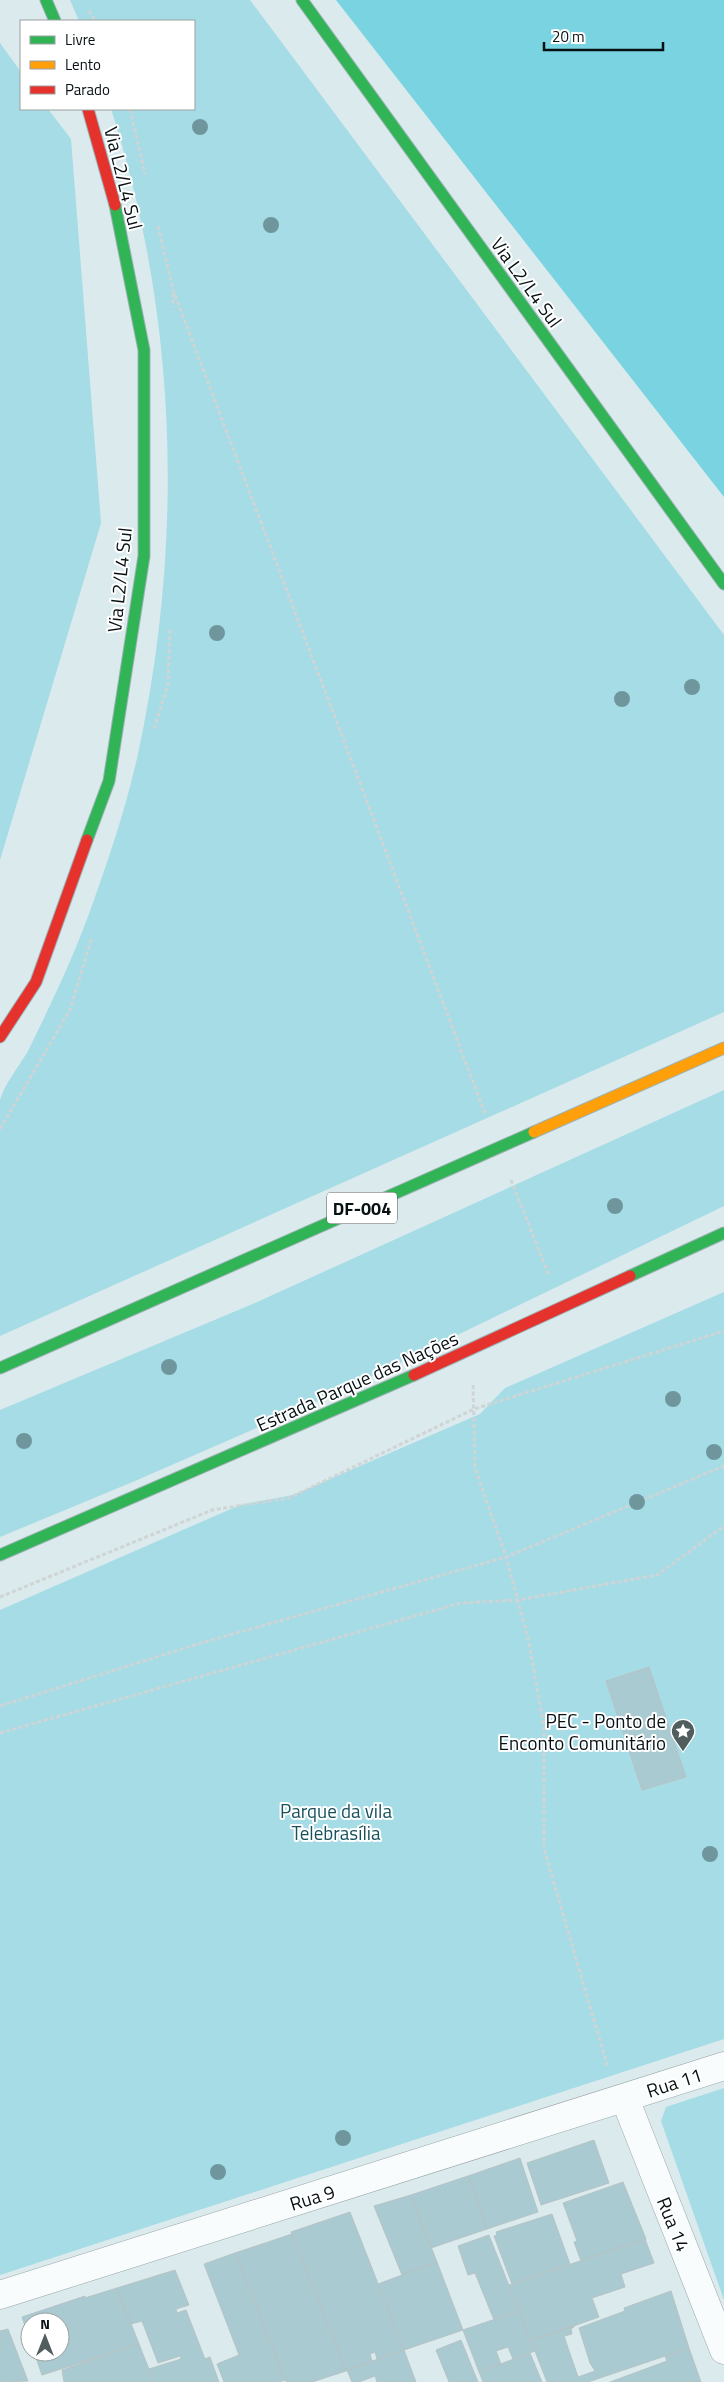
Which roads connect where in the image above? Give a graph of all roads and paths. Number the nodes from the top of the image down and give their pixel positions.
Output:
1 (46, 0) edge
2 (302, 0) edge
3 (55, 20) edge
4 (88, 110) edge
5 (130, 110) edge
6 (146, 175) dead end
7 (157, 223) dead end
8 (724, 584) edge
9 (0, 1037) edge
10 (724, 1048) edge
11 (498, 1147) junction
12 (724, 1233) edge
13 (562, 1309) junction
14 (724, 1331) edge
15 (472, 1350) junction
16 (0, 1368) edge
17 (474, 1408) junction
18 (724, 1466) edge
19 (724, 1526) edge
20 (0, 1555) edge
21 (506, 1558) junction
22 (0, 1597) edge
23 (518, 1600) junction
24 (0, 1706) edge
25 (0, 1734) edge
26 (724, 2066) edge
27 (625, 2099) junction
28 (0, 2295) edge
29 (724, 2350) edge

1 - 3 main road
2 - 8 main road, Via L2/L4 Sul
4 - 9 main road, Via L2/L4 Sul
5 - 6 path
7 - 11 path
10 - 11 main road, DF-004
11 - 13 path
11 - 16 main road, DF-004
12 - 13 main road, Estrada Parque das Nações
13 - 15 main road, Estrada Parque das Nações
14 - 17 path
15 - 17 path
15 - 20 main road, Estrada Parque das Nações
17 - 21 path
17 - 22 path
18 - 21 path
19 - 23 path
21 - 23 path
21 - 24 path
23 - 25 path
23 - 27 path
26 - 27 street, Rua 11
27 - 28 street, Rua 9
27 - 29 street, Rua 14

